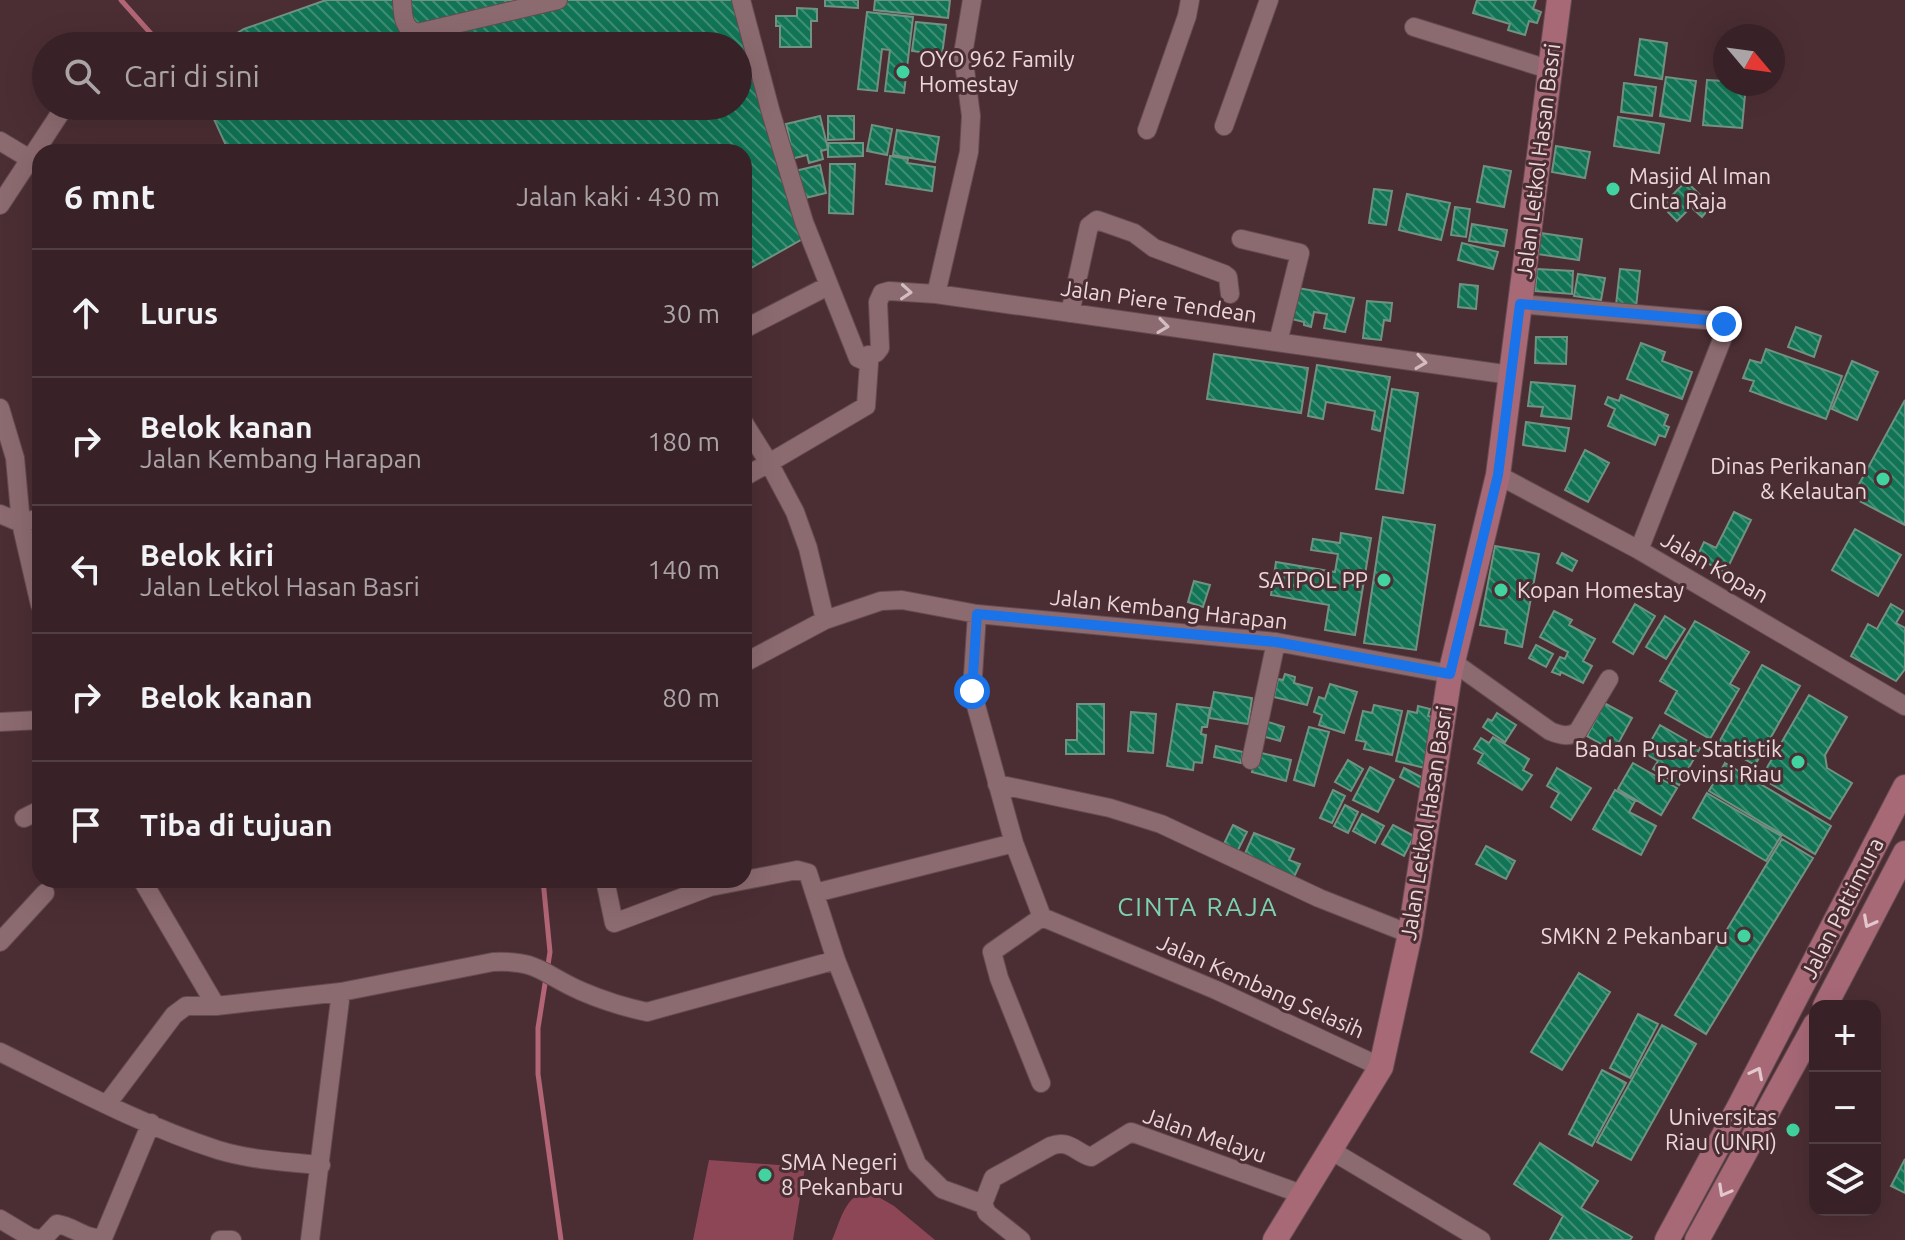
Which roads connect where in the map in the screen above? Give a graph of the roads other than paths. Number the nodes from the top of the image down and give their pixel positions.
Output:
1 (402, 0) edge
2 (558, 0) edge
3 (741, 0) edge
4 (972, 0) edge
5 (1190, 0) edge
6 (1269, 0) edge
7 (1559, 0) edge
8 (1414, 27) dead end
9 (414, 32) edge
10 (421, 32) edge
11 (749, 32) edge
12 (752, 41) edge
13 (1548, 69) junction
14 (57, 120) edge
15 (1224, 126) dead end
16 (1147, 130) dead end
17 (0, 141) edge
18 (44, 144) edge
19 (32, 161) edge
20 (32, 165) edge
21 (0, 205) edge
22 (1241, 239) dead end
23 (828, 286) junction
24 (936, 294) junction
25 (1230, 294) dead end
26 (1520, 304) junction
27 (1070, 313) junction
28 (752, 325) edge
29 (1278, 342) junction
30 (858, 358) junction
31 (1511, 375) junction
32 (0, 408) edge
33 (752, 436) edge
34 (769, 463) junction
35 (752, 473) edge
36 (1498, 475) junction
37 (0, 514) edge
38 (32, 520) edge
39 (21, 523) junction
40 (1639, 550) junction
41 (32, 570) edge
42 (977, 614) junction
43 (825, 620) junction
44 (1276, 642) junction
45 (752, 659) edge
46 (1452, 668) junction
47 (1609, 679) dead end
48 (1905, 706) edge
49 (32, 720) edge
50 (0, 722) edge
51 (1251, 760) dead end
52 (997, 784) junction
53 (1905, 787) edge
54 (1014, 843) junction
55 (1905, 853) edge
56 (752, 879) edge
57 (147, 888) edge
58 (607, 888) edge
59 (707, 888) edge
60 (45, 893) dead end
61 (815, 893) junction
62 (1042, 917) junction
63 (1410, 934) junction
64 (0, 942) edge
65 (836, 960) junction
66 (341, 992) junction
67 (1828, 1000) edge
68 (216, 1006) junction
69 (1809, 1036) edge
70 (0, 1052) edge
71 (1381, 1067) junction
72 (1041, 1083) dead end
73 (107, 1104) junction
74 (151, 1123) junction
75 (1332, 1151) junction
76 (321, 1165) junction
77 (1304, 1195) junction
78 (983, 1204) junction
79 (0, 1219) edge
80 (220, 1240) edge
81 (232, 1240) edge
82 (310, 1240) edge
83 (1021, 1240) edge
84 (1275, 1240) edge
85 (1481, 1240) edge
86 (1667, 1240) edge
87 (1697, 1240) edge

1 - 9 street
2 - 10 street
3 - 11 street
4 - 24 street
5 - 16 street
6 - 15 street
7 - 13 street, Jalan Letkol Hasan Basri
8 - 13 street
12 - 23 street
13 - 26 street, Jalan Letkol Hasan Basri
14 - 18 street
17 - 19 street
20 - 21 street
22 - 29 street
23 - 28 street
23 - 30 street
24 - 27 street, Jalan Piere Tendean
30 -> 24 street, Jalan Piere Tendean
25 - 27 street
26 - 31 street, Jalan Letkol Hasan Basri
26 - 40 street
27 -> 29 street, Jalan Piere Tendean
29 -> 31 street, Jalan Piere Tendean
30 - 34 street
31 - 36 street, Jalan Letkol Hasan Basri
32 - 39 street
33 - 34 street
34 - 35 street
34 - 43 street
36 - 40 street, Jalan Kopan
36 - 46 street, Jalan Letkol Hasan Basri
37 - 39 street
38 - 39 street
39 - 41 street
40 - 48 street, Jalan Kopan
42 - 43 street, Jalan Kembang Harapan
42 - 44 street, Jalan Kembang Harapan
42 - 52 street
43 - 45 street, Jalan Kembang Harapan
44 - 46 street, Jalan Kembang Harapan
44 - 51 street
46 - 47 street
46 - 63 street, Jalan Letkol Hasan Basri
49 - 50 street
52 - 54 street
52 - 63 street
86 -> 53 street, Jalan Pattimura
54 - 61 street
54 - 62 street
55 -> 67 street, Jalan Pattimura
56 - 61 street
57 - 68 street
58 - 59 street
60 - 64 street
61 - 65 street
62 - 71 street, Jalan Kembang Selasih
62 - 72 street
63 - 71 street, Jalan Letkol Hasan Basri
65 - 66 street
65 - 78 street
66 - 68 street
66 - 76 street
68 - 73 street
69 -> 87 street
70 - 73 street
71 - 75 street, Jalan Letkol Hasan Basri
73 - 74 street
74 - 76 street
74 - 79 street
75 - 77 street, Jalan Letkol Hasan Basri
75 - 85 street
76 - 82 street
77 - 78 street, Jalan Melayu
77 - 84 street, Jalan Letkol Hasan Basri
78 - 83 street
80 - 81 street

